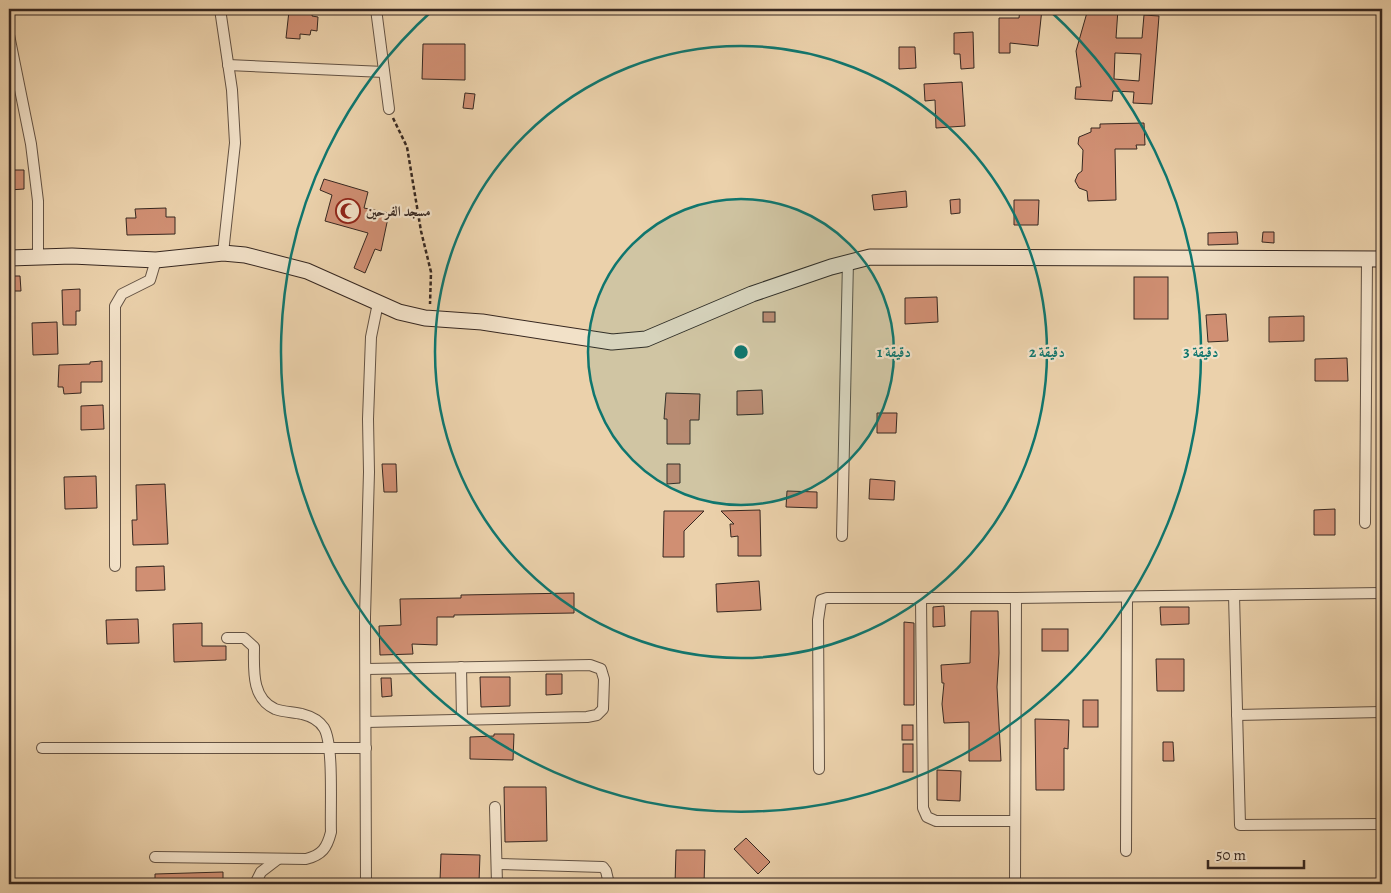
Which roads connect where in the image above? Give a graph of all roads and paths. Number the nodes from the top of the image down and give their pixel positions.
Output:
1 (220, 9) edge
2 (376, 9) edge
3 (9, 35) edge
4 (228, 65) junction
5 (384, 72) junction
6 (389, 109) joint
7 (223, 253) junction
8 (38, 256) junction
9 (9, 258) edge
10 (156, 260) junction
11 (1375, 260) edge
12 (848, 262) junction
13 (378, 303) junction
14 (425, 318) junction
15 (1365, 523) dead end
16 (842, 536) dead end
17 (115, 566) dead end
18 (1382, 593) edge
19 (1234, 595) junction
20 (1127, 597) junction
21 (921, 598) junction
22 (1016, 598) junction
23 (227, 638) dead end
24 (461, 667) junction
25 (366, 669) junction
26 (1382, 712) edge
27 (1238, 715) junction
28 (462, 719) junction
29 (366, 722) junction
30 (42, 748) dead end
31 (329, 748) junction
32 (366, 748) junction
33 (818, 769) dead end
34 (495, 807) dead end
35 (1015, 821) junction
36 (1382, 824) edge
37 (1126, 851) dead end
38 (155, 857) dead end
39 (278, 859) junction
40 (497, 864) junction
41 (255, 884) edge
42 (366, 884) edge
43 (497, 884) edge
44 (609, 884) edge
45 (1015, 884) edge

1 - 4 street
2 - 5 street
3 - 8 street
4 - 5 street
4 - 7 street
5 - 6 street
6 - 14 path
7 - 10 street
7 - 13 street
8 - 9 street
8 - 10 street
10 - 17 street
11 - 12 street
11 - 15 street
12 - 14 street
12 - 16 street
13 - 14 street
13 - 25 street
18 - 19 street
19 - 20 street
19 - 27 street
20 - 22 street
20 - 37 street
21 - 22 street
21 - 33 street
21 - 35 street
22 - 35 street
23 - 31 street
24 - 25 street
24 - 28 street
24 - 28 street
25 - 29 street
26 - 27 street
27 - 36 street
28 - 29 street
29 - 32 street
30 - 31 street
31 - 32 street
31 - 39 street
32 - 42 street
34 - 40 street
35 - 45 street
38 - 39 street
39 - 41 street
40 - 43 street
40 - 44 street

